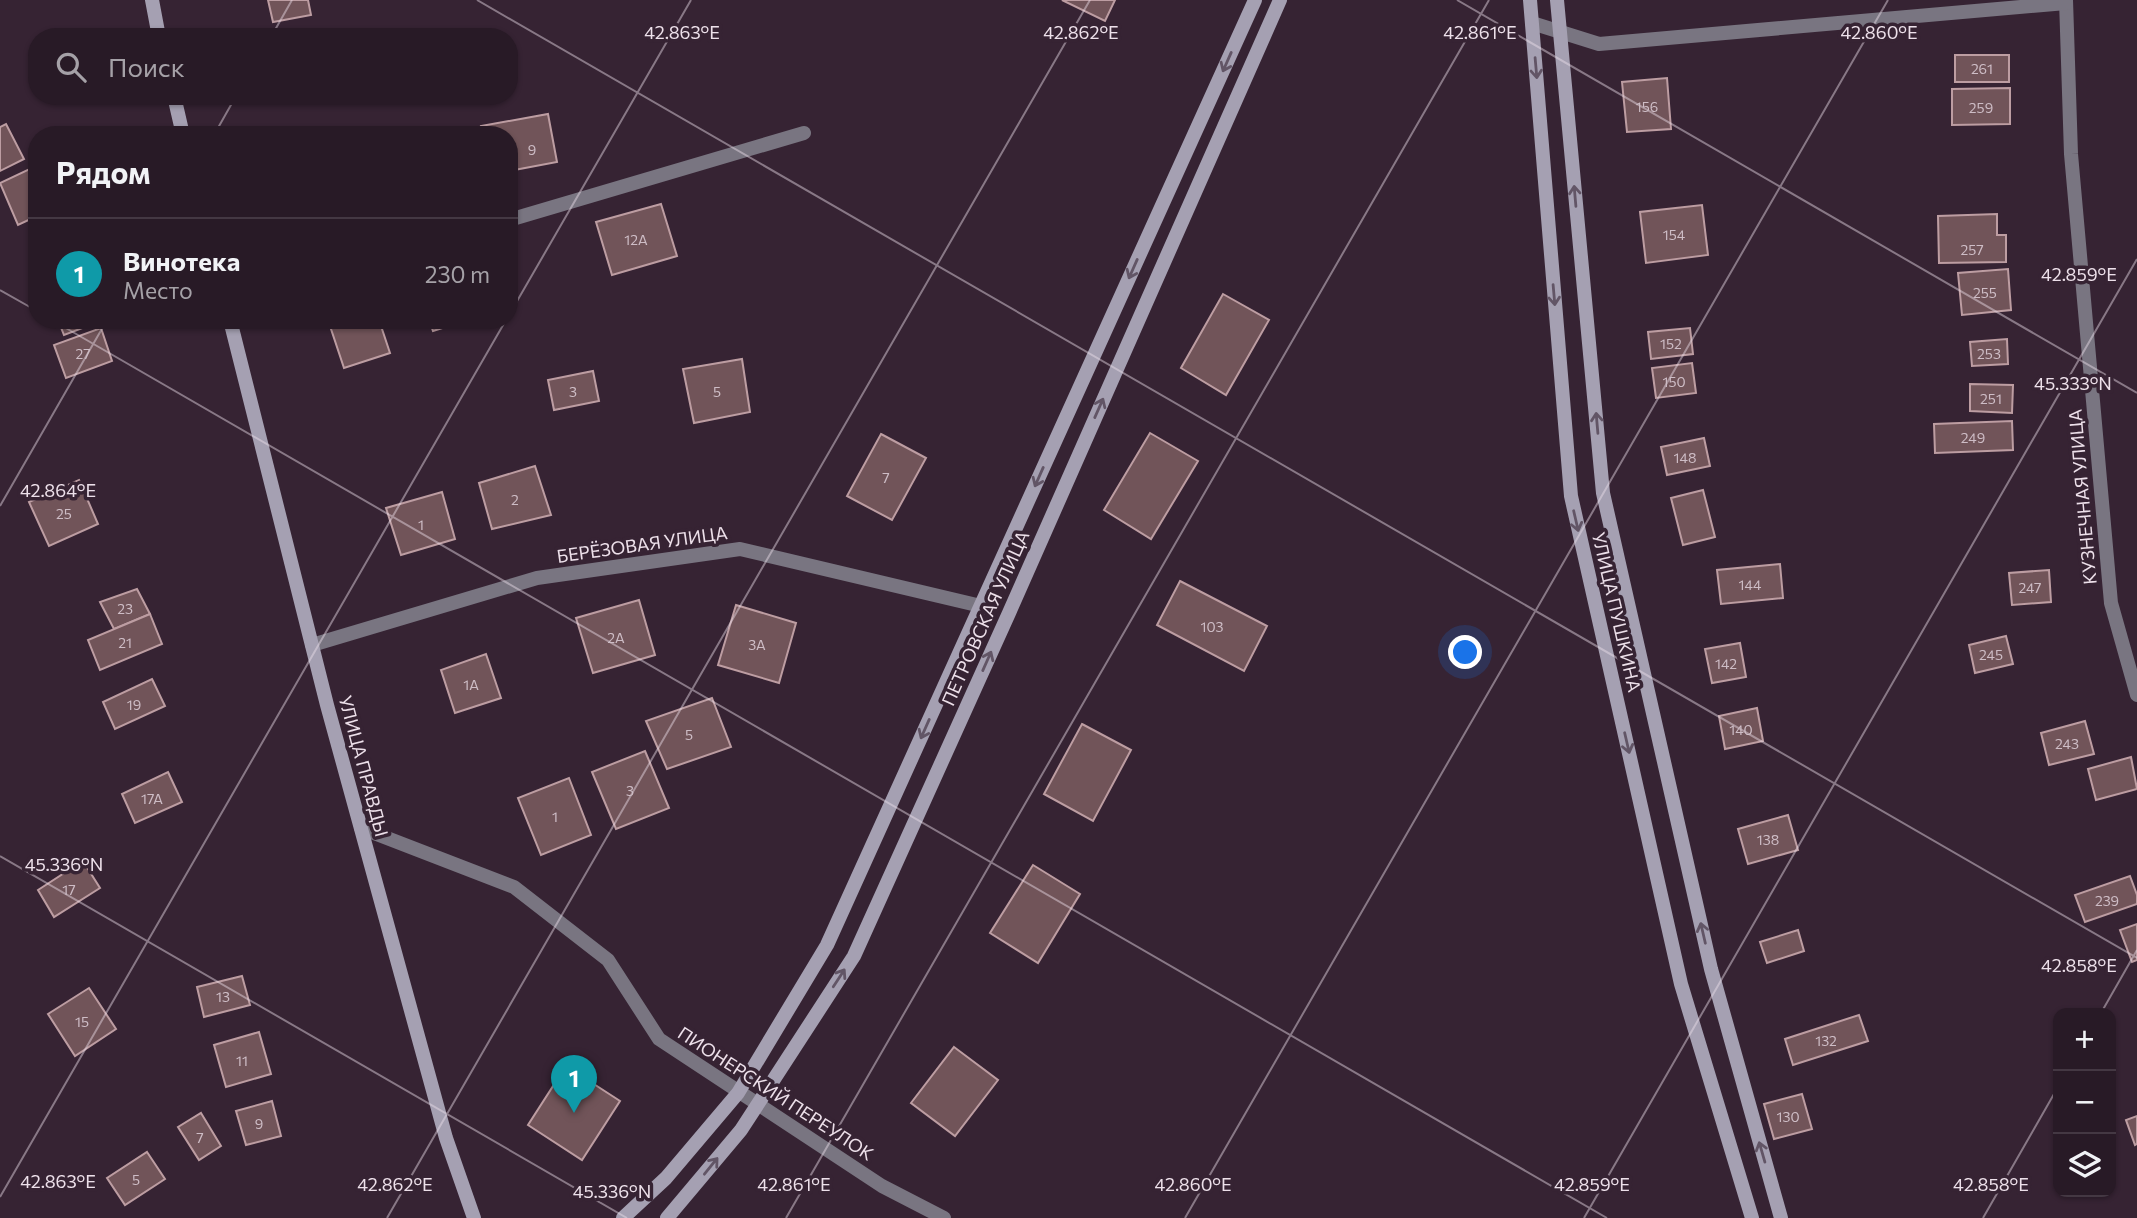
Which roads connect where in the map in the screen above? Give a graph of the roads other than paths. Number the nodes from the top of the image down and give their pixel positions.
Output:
1 (152, 0) edge
2 (1255, 0) edge
3 (1280, 0) edge
4 (1530, 0) edge
5 (1557, 0) edge
6 (2066, 1) edge
7 (1532, 23) junction
8 (157, 28) edge
9 (1560, 32) junction
10 (176, 105) edge
11 (181, 126) edge
12 (804, 133) dead end
13 (518, 217) edge
14 (232, 329) edge
15 (981, 606) junction
16 (312, 645) junction
17 (2137, 695) edge
18 (361, 828) junction
19 (738, 1093) junction
20 (757, 1105) junction
21 (474, 1218) edge
22 (623, 1218) edge
23 (667, 1218) edge
24 (944, 1218) edge
25 (1752, 1218) edge
26 (1781, 1218) edge

1 - 8 street
2 -> 15 street
20 -> 3 street, ПЕТРОВСКАЯ УЛИЦА
4 - 7 street, УЛИЦА ПУШКИНА
5 - 9 street, УЛИЦА ПУШКИНА
6 - 9 street
6 - 17 street, КУЗНЕЧНАЯ УЛИЦА
7 - 9 street
7 -> 25 street, УЛИЦА ПУШКИНА
26 -> 9 street, УЛИЦА ПУШКИНА
10 - 11 street
12 - 13 street
14 - 16 street, УЛИЦА ПРАВДЫ
15 - 16 street, БЕРЁЗОВАЯ УЛИЦА
15 -> 19 street
16 - 18 street, УЛИЦА ПРАВДЫ
18 - 19 street, ПИОНЕРСКИЙ ПЕРЕУЛОК
18 - 21 street, УЛИЦА ПРАВДЫ
19 - 20 street, ПИОНЕРСКИЙ ПЕРЕУЛОК
19 - 22 street
23 -> 20 street, ПЕТРОВСКАЯ УЛИЦА
20 - 24 street, ПИОНЕРСКИЙ ПЕРЕУЛОК

